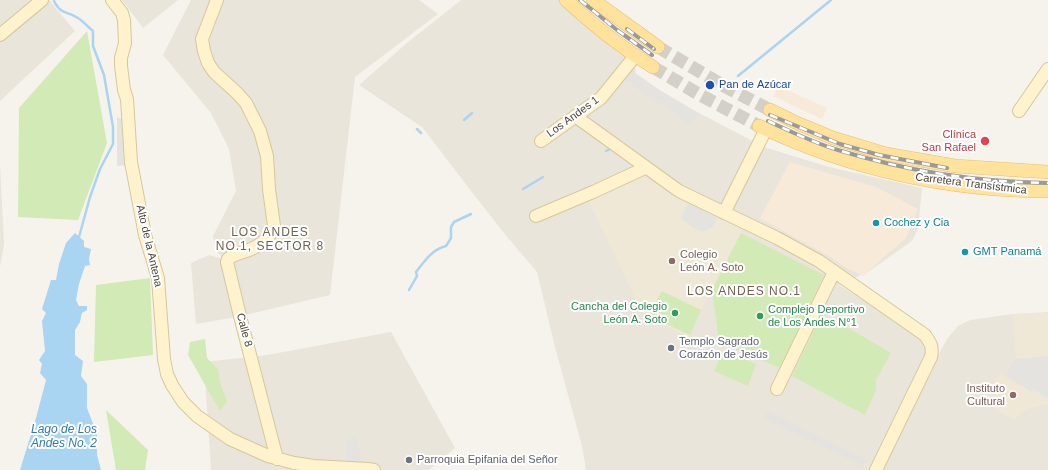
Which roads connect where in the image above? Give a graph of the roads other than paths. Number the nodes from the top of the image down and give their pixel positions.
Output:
1 (42, 0) edge
2 (112, 0) edge
3 (217, 0) edge
4 (566, 0) edge
5 (593, 0) edge
6 (0, 35) edge
7 (658, 47) tunnel mouth
8 (635, 56) junction
9 (653, 67) tunnel mouth
10 (1048, 69) edge
11 (770, 110) tunnel mouth
12 (1019, 111) dead end
13 (575, 116) junction
14 (762, 128) joint
15 (541, 141) dead end
16 (645, 168) junction
17 (1048, 172) edge
18 (1048, 192) edge
19 (724, 213) junction
20 (536, 216) dead end
21 (839, 276) junction
22 (777, 389) dead end
23 (277, 459) junction
24 (877, 467) edge
25 (374, 470) edge

1 - 6 street
2 - 23 street, Alto de la Antena
3 - 23 street, Calle 8
4 - 8 main road
5 - 7 main road
8 - 9 main road
8 - 13 street, Los Andes 1
10 - 12 street
11 - 17 main road, Carretera Transístmica
13 - 15 street, Los Andes 1
13 - 16 street
14 - 18 main road, Carretera Transístmica
14 - 19 street
16 - 19 street
16 - 20 street
19 - 21 street
21 - 22 street
21 - 24 street
23 - 25 street, Alto de la Antena

